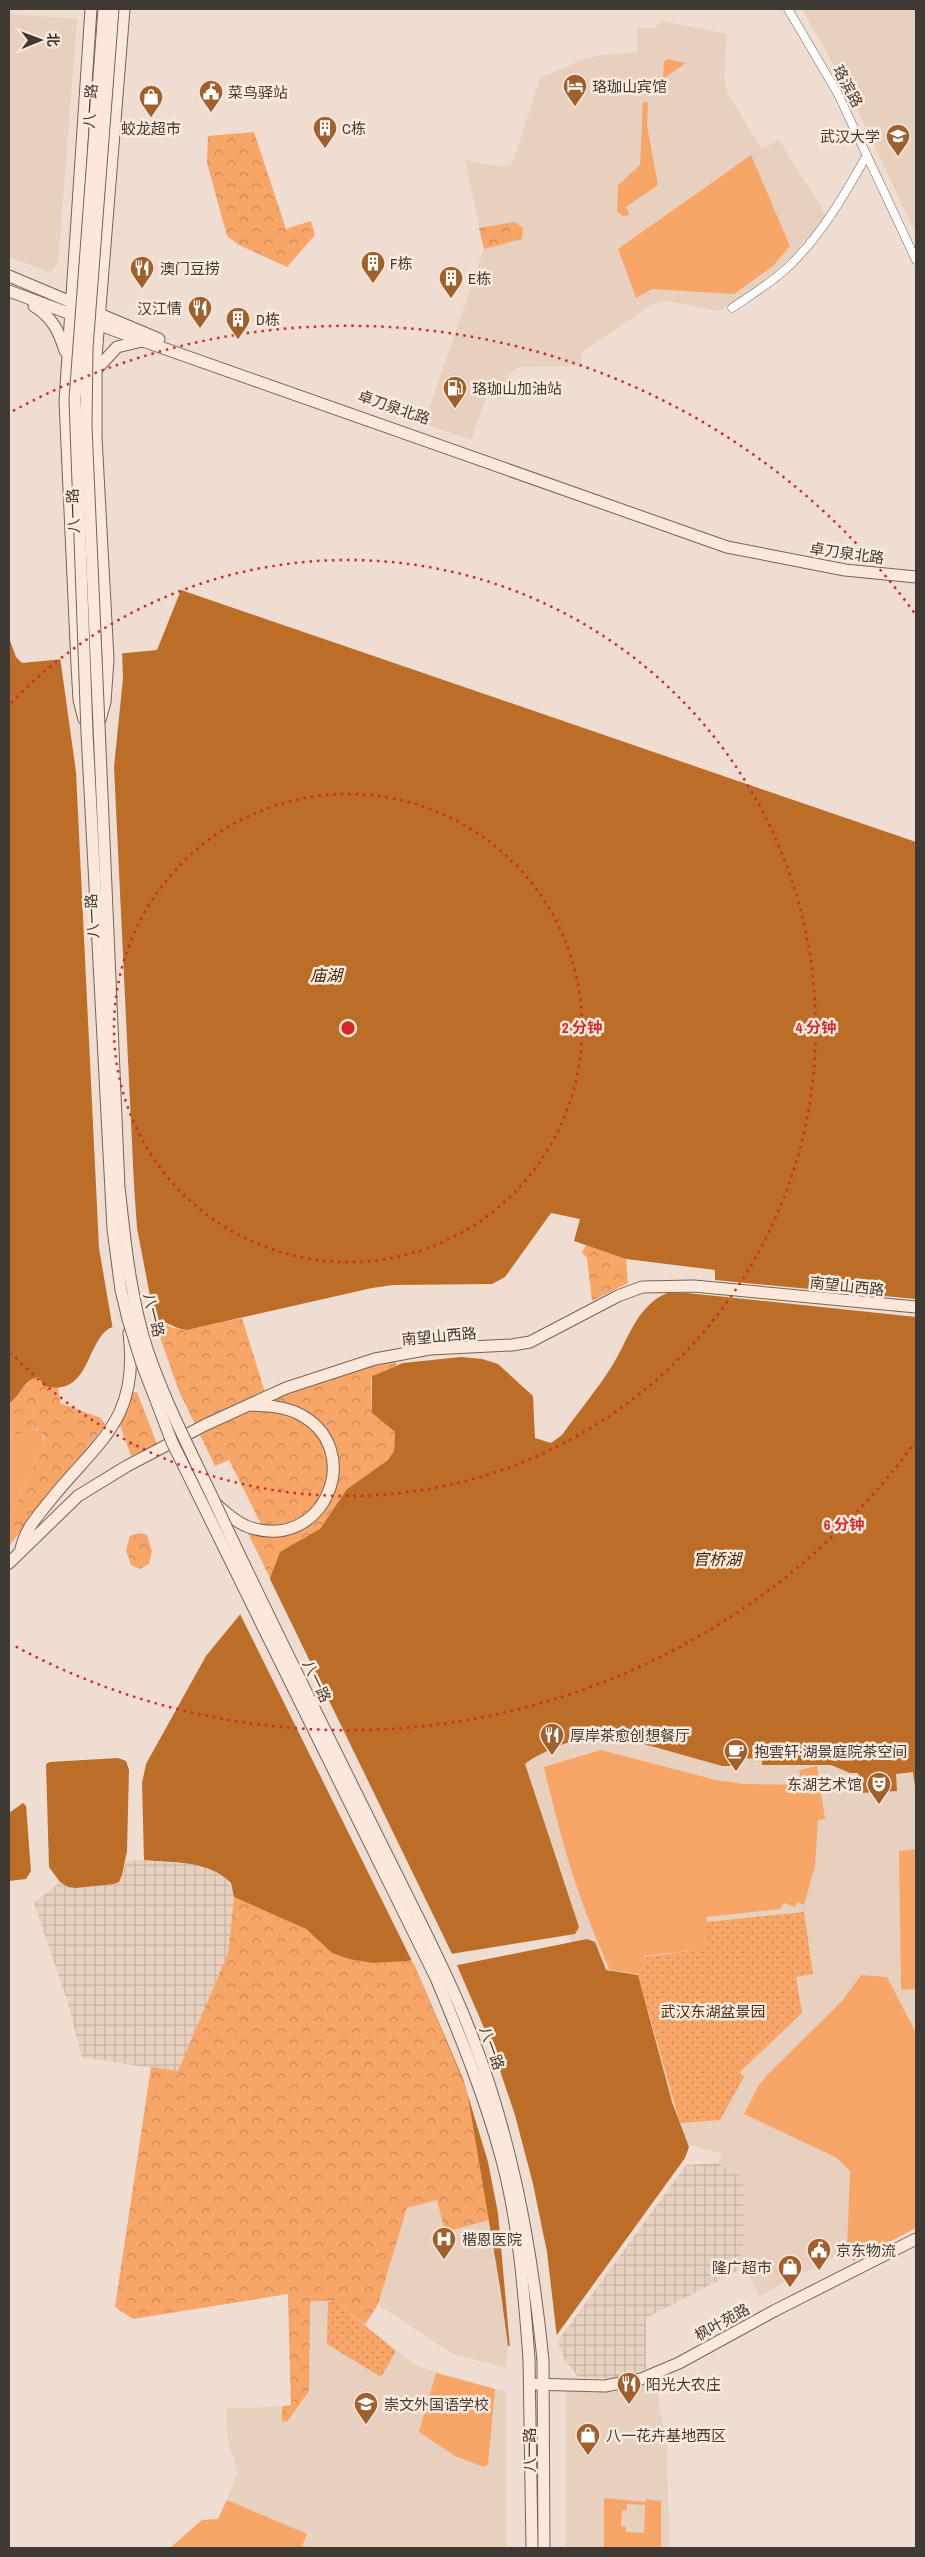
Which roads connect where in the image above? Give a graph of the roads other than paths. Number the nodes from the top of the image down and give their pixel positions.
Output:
1 (91, 9) edge
2 (104, 9) edge
3 (113, 9) edge
4 (124, 9) edge
5 (788, 9) edge
6 (83, 128) junction
7 (115, 131) junction
8 (867, 155) junction
9 (916, 260) edge
10 (9, 276) edge
11 (9, 291) edge
12 (72, 303) junction
13 (732, 308) dead end
14 (71, 315) junction
15 (98, 319) junction
16 (143, 341) junction
17 (67, 356) junction
18 (96, 371) junction
19 (774, 556) junction
20 (916, 577) edge
21 (92, 732) junction
22 (916, 1307) edge
23 (128, 1319) junction
24 (247, 1405) junction
25 (216, 1504) junction
26 (21, 1549) junction
27 (9, 1563) edge
28 (916, 2239) edge
29 (530, 2384) junction
30 (544, 2385) junction
31 (532, 2548) edge
32 (544, 2548) edge

1 - 6 main road, 八一路
2 - 21 main road, 八一路, bridge
3 - 21 main road, 八一路, bridge
4 - 7 main road, 八一路
5 - 8 street, 珞滨路
6 - 7 main road
6 - 12 main road, 八一路
7 - 15 main road, 八一路
8 - 9 street, 珞滨路
8 - 13 street
10 - 12 main road, 卓刀泉北路
11 - 14 main road, 卓刀泉北路
11 - 17 main road
12 - 14 main road, 八一路
12 - 15 main road, 卓刀泉北路
14 - 15 main road, 卓刀泉北路
14 - 17 main road, 八一路
15 - 16 main road, 卓刀泉北路
15 - 18 main road, 八一路
15 - 19 main road, 卓刀泉北路
16 - 18 main road
16 - 19 main road, 卓刀泉北路
17 - 21 main road, 八一路, bridge
18 - 21 main road, 八一路, bridge
19 - 20 main road, 卓刀泉北路
21 - 23 main road, 八一路, bridge
21 - 25 main road, 八一路, bridge
22 - 24 main road, 南望山西路
23 - 26 main road, bridge
23 - 29 main road, 八一路, bridge
24 - 25 main road
24 - 26 main road, 南望山西路
25 - 30 main road, 八一路, bridge
26 - 27 main road, 南望山西路
28 - 30 main road, 枫叶苑路
29 - 30 main road, 枫叶苑路
29 - 31 main road, 八一路
30 - 32 main road, 八一路

